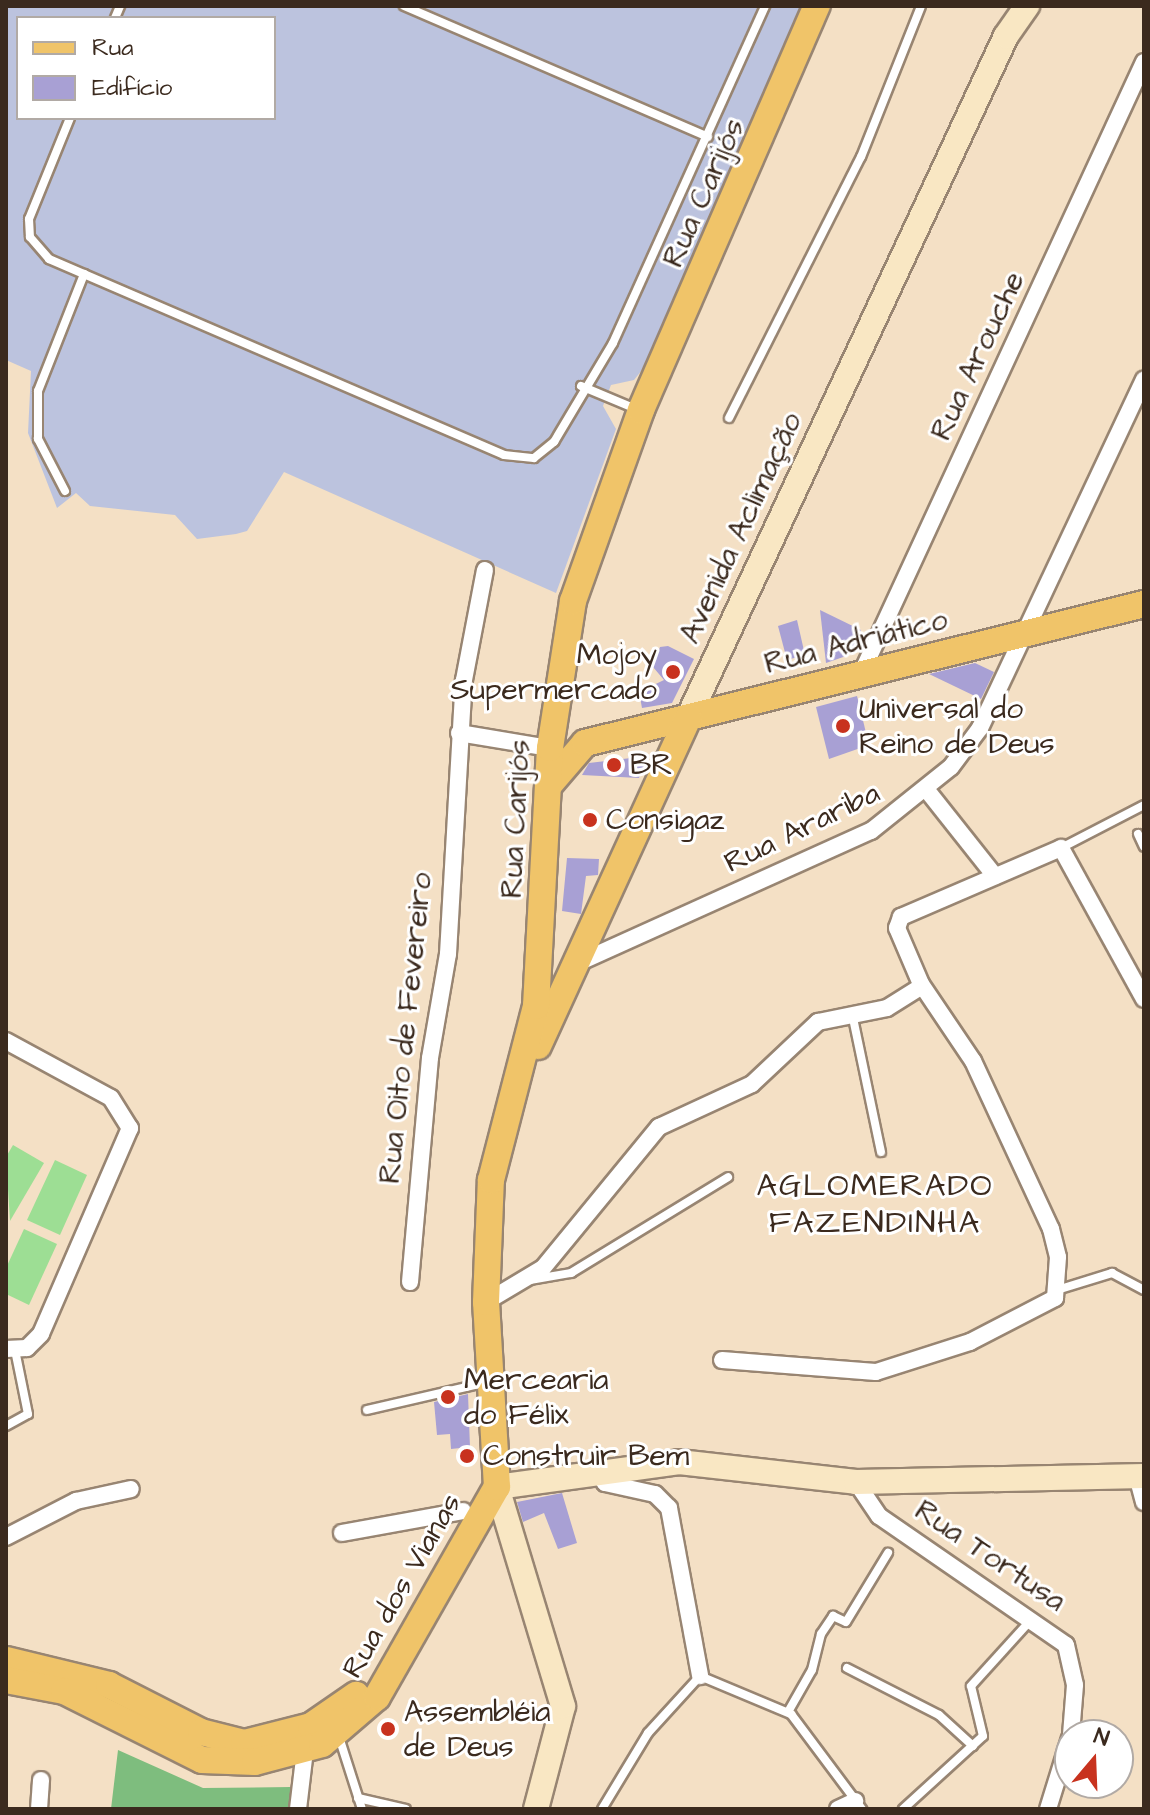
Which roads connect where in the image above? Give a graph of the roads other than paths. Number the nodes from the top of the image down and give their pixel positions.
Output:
1 (404, 6) edge
2 (765, 6) edge
3 (817, 6) edge
4 (921, 6) edge
5 (1010, 6) edge
6 (1027, 6) edge
7 (1006, 36) junction
8 (1144, 62) edge
9 (69, 120) edge
10 (708, 137) junction
11 (84, 274) junction
12 (1144, 380) edge
13 (581, 386) junction
14 (641, 410) junction
15 (729, 418) dead end
16 (65, 491) dead end
17 (485, 570) dead end
18 (1144, 604) edge
19 (1026, 632) junction
20 (862, 672) junction
21 (556, 702) junction
22 (688, 718) junction
23 (459, 733) junction
24 (585, 743) junction
25 (550, 748) junction
26 (549, 786) junction
27 (926, 789) junction
28 (1144, 805) edge
29 (1138, 834) dead end
30 (1144, 847) edge
31 (1061, 848) junction
32 (995, 876) junction
33 (543, 933) junction
34 (583, 953) junction
35 (1140, 982) edge
36 (922, 986) junction
37 (1144, 999) edge
38 (853, 1018) junction
39 (6, 1041) edge
40 (520, 1082) junction
41 (881, 1152) dead end
42 (728, 1177) dead end
43 (529, 1280) junction
44 (410, 1282) dead end
45 (1057, 1290) junction
46 (1144, 1290) edge
47 (486, 1302) junction
48 (11, 1349) edge
49 (722, 1360) dead end
50 (489, 1382) junction
51 (367, 1410) dead end
52 (6, 1426) edge
53 (596, 1471) junction
54 (1140, 1476) edge
55 (496, 1478) junction
56 (856, 1482) junction
57 (131, 1489) dead end
58 (1144, 1502) edge
59 (463, 1511) junction
60 (342, 1533) dead end
61 (6, 1537) edge
62 (888, 1553) dead end
63 (1034, 1618) junction
64 (6, 1660) edge
65 (847, 1668) dead end
66 (700, 1676) junction
67 (6, 1680) edge
68 (788, 1712) junction
69 (1070, 1719) edge
70 (335, 1726) junction
71 (973, 1746) junction
72 (305, 1750) junction
73 (41, 1780) dead end
74 (1054, 1789) edge
75 (358, 1798) junction
76 (858, 1805) edge
77 (39, 1809) edge
78 (298, 1809) edge
79 (362, 1809) edge
80 (406, 1809) edge
81 (536, 1809) edge
82 (602, 1809) edge
83 (838, 1809) edge
84 (903, 1809) edge
85 (1048, 1809) edge

1 - 10 lane
2 - 10 lane
3 - 14 main road, Rua Carijós
4 - 15 lane
5 - 7 street
6 - 7 street, Avenida Aclimação
7 - 22 street, Avenida Aclimação
8 - 20 street, Rua Arouche
9 - 11 lane
10 - 13 lane
11 - 13 lane
11 - 16 lane
12 - 19 street, Rua Arariba
13 - 14 lane
14 - 21 main road, Rua Carijós
17 - 23 street, Rua Oito de Fevereiro
18 - 19 main road, Rua Adriático
19 - 20 main road, Rua Adriático
19 - 27 street, Rua Arariba
20 - 22 main road, Rua Adriático
21 - 24 main road
21 - 25 main road, Rua Carijós
22 - 24 main road, Rua Adriático
22 - 34 main road, Avenida Aclimação
23 - 25 street
23 - 44 street, Rua Oito de Fevereiro
24 - 26 main road
25 - 26 main road, Rua Carijós
26 - 33 main road, Rua Carijós
27 - 32 street
27 - 34 street, Rua Arariba
28 - 31 lane
29 - 30 lane
31 - 32 street
31 - 35 street
32 - 36 street
33 - 34 main road
33 - 40 main road, Rua Carijós
34 - 40 main road, Avenida Aclimação
35 - 37 street
36 - 38 street
36 - 45 street
38 - 41 lane
38 - 43 street
39 - 48 street
40 - 47 main road, Rua Carijós
42 - 43 lane
43 - 47 street
45 - 46 lane
45 - 49 street
47 - 50 main road, Rua Carijós
48 - 52 lane
50 - 51 lane
50 - 55 main road, Rua Carijós
53 - 55 street
53 - 56 street
53 - 66 street
54 - 56 street
54 - 58 street
55 - 59 main road, Rua dos Vianas
55 - 70 main road, Rua dos Vianas
55 - 81 street
56 - 63 street, Rua Tortusa
57 - 61 street
59 - 60 street
59 - 70 main road, Rua dos Vianas
62 - 68 lane
63 - 69 street, Rua Tortusa
63 - 71 lane
64 - 70 main road, Rua dos Vianas
65 - 71 lane
66 - 68 lane
66 - 82 lane
67 - 72 main road, Rua dos Vianas
68 - 76 lane
70 - 72 main road, Rua dos Vianas
70 - 75 lane
71 - 84 lane
72 - 78 street
73 - 77 street
74 - 85 street, Rua Tortusa
75 - 79 lane
75 - 80 lane
76 - 83 street

